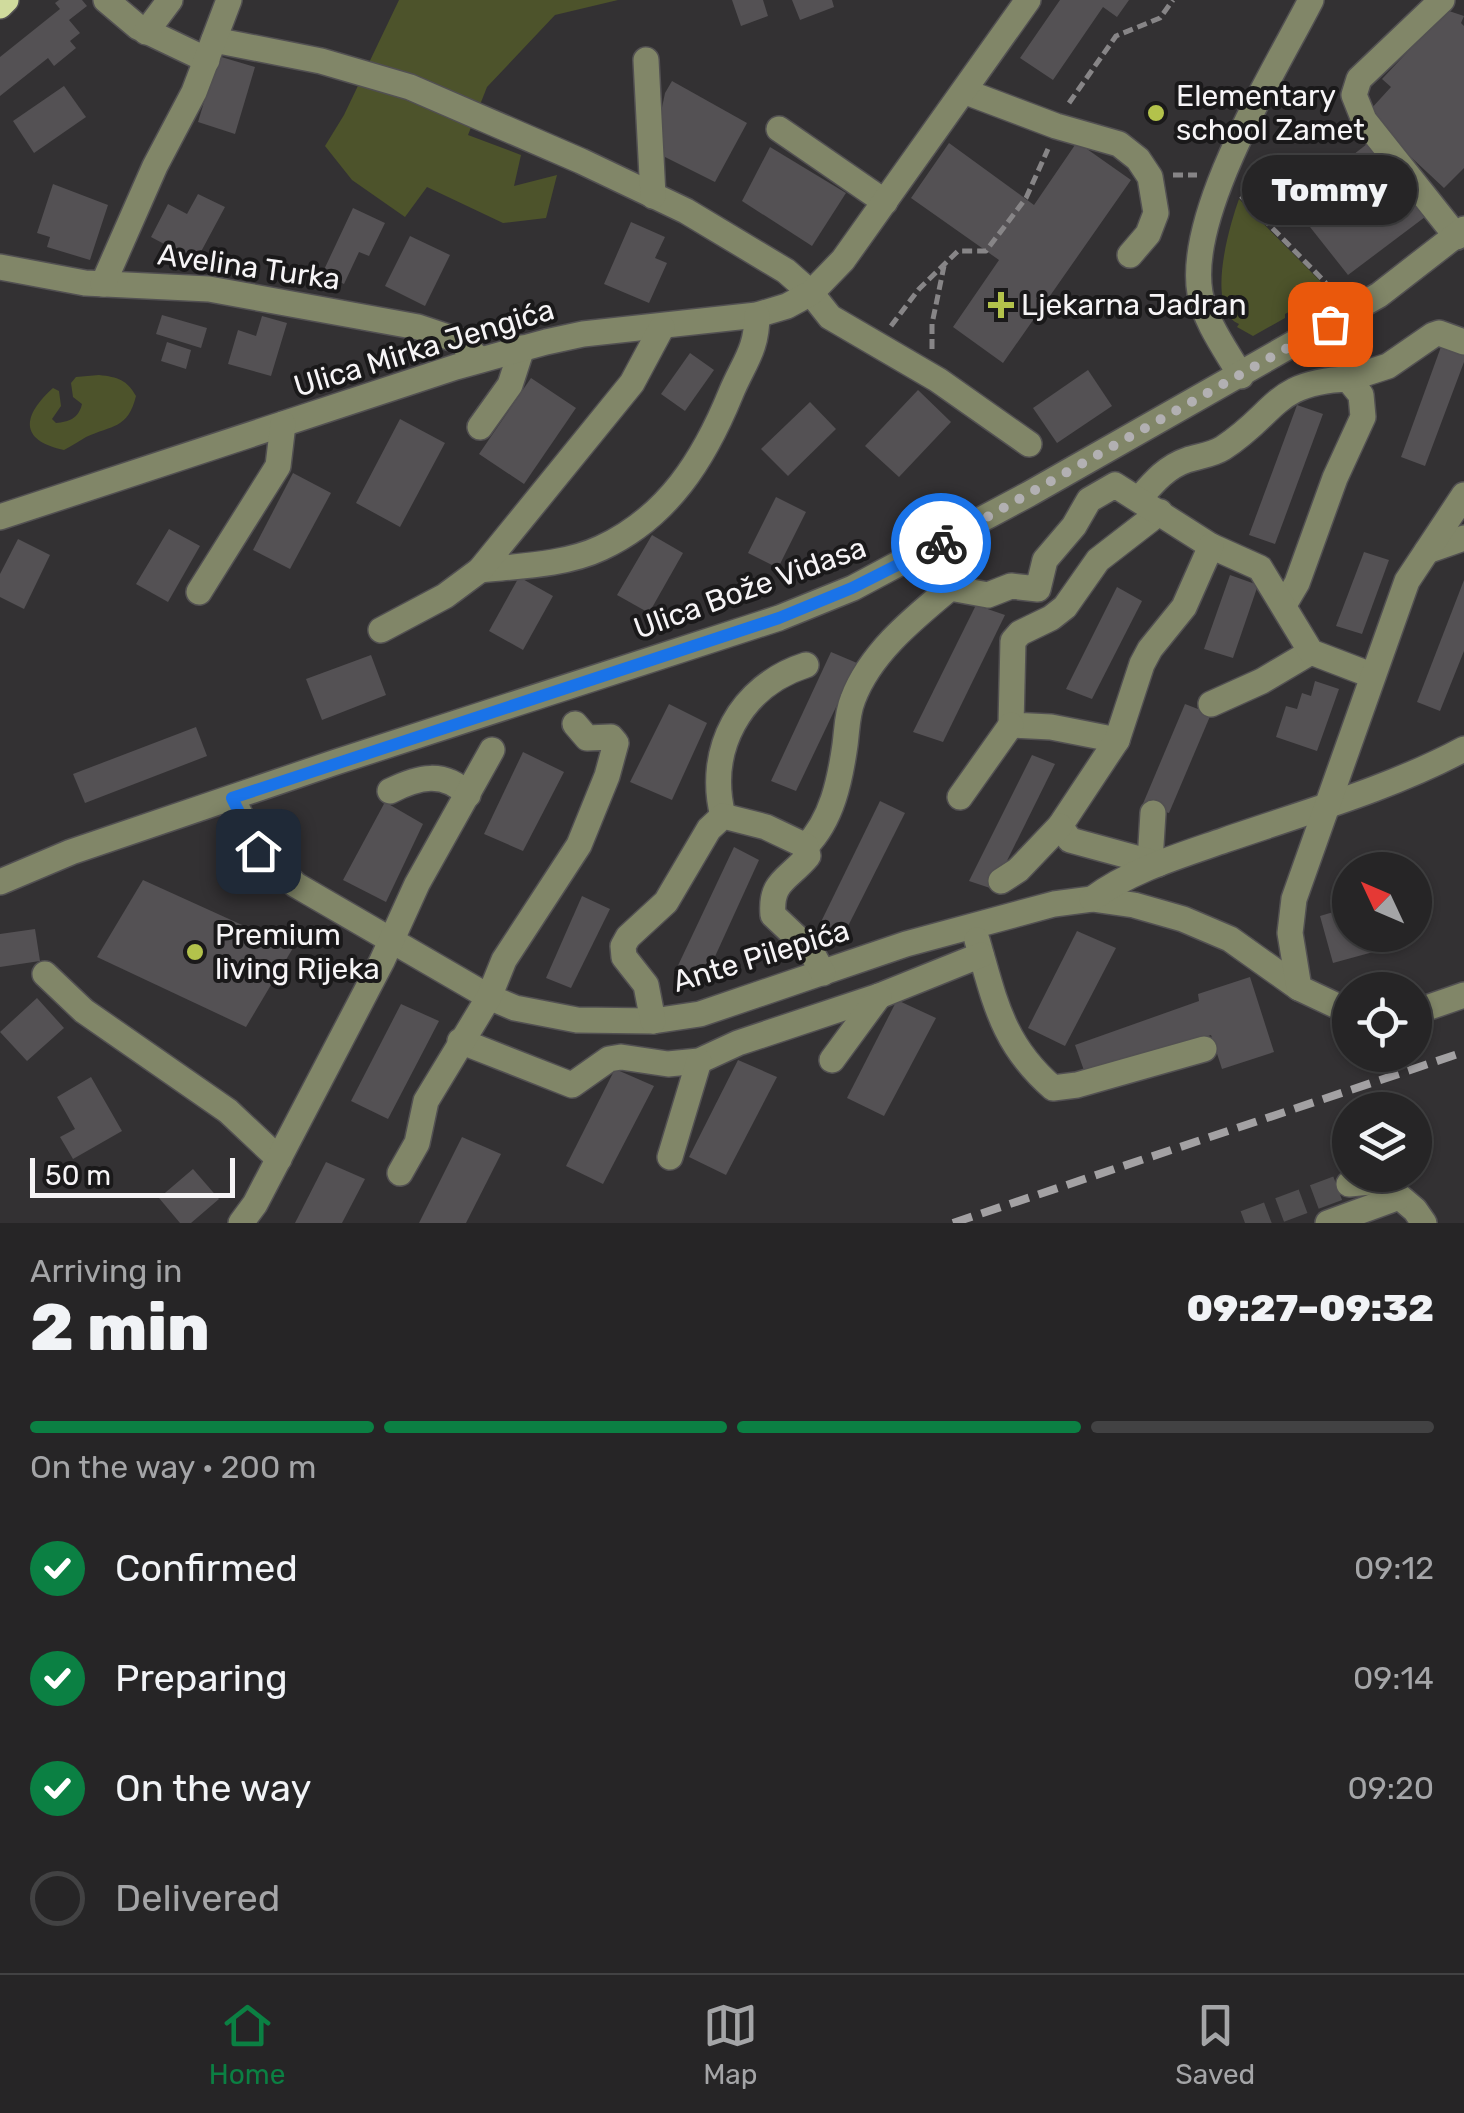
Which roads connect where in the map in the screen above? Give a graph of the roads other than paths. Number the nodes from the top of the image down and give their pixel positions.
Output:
1 (6, 0) edge
2 (106, 0) edge
3 (170, 0) edge
4 (229, 0) edge
5 (1028, 0) edge
6 (1311, 0) edge
7 (1442, 0) edge
8 (1457, 0) edge
9 (1464, 4) edge
10 (0, 6) edge
11 (146, 32) junction
12 (211, 50) junction
13 (646, 60) dead end
14 (966, 92) junction
15 (779, 128) dead end
16 (653, 196) junction
17 (885, 202) junction
18 (1460, 233) edge
19 (1130, 255) dead end
20 (0, 267) edge
21 (103, 284) junction
22 (811, 293) junction
23 (757, 315) junction
24 (662, 327) junction
25 (1464, 342) edge
26 (522, 348) junction
27 (480, 360) junction
28 (1241, 376) junction
29 (1348, 379) junction
30 (283, 424) junction
31 (480, 427) dead end
32 (1029, 444) dead end
33 (1464, 495) edge
34 (1149, 506) junction
35 (0, 516) edge
36 (1464, 538) edge
37 (1211, 546) junction
38 (1427, 551) junction
39 (480, 570) junction
40 (1038, 590) junction
41 (198, 592) dead end
42 (1284, 605) junction
43 (1054, 616) junction
44 (381, 630) dead end
45 (1312, 652) junction
46 (806, 664) dead end
47 (1371, 675) junction
48 (1211, 704) dead end
49 (575, 724) dead end
50 (1012, 725) junction
51 (1117, 740) junction
52 (1464, 748) edge
53 (492, 750) dead end
54 (390, 791) dead end
55 (468, 795) junction
56 (960, 797) dead end
57 (232, 798) junction
58 (1327, 804) junction
59 (1154, 813) dead end
60 (722, 816) junction
61 (1060, 826) junction
62 (806, 846) junction
63 (1154, 863) junction
64 (1001, 881) dead end
65 (0, 882) edge
66 (1092, 900) junction
67 (972, 926) junction
68 (391, 943) junction
69 (981, 955) junction
70 (823, 973) junction
71 (46, 974) dead end
72 (1299, 988) junction
73 (1464, 995) edge
74 (879, 996) junction
75 (490, 997) junction
76 (1332, 1004) edge
77 (1432, 1006) edge
78 (653, 1021) junction
79 (460, 1040) junction
80 (1204, 1049) dead end
81 (832, 1060) dead end
82 (700, 1061) junction
83 (670, 1157) dead end
84 (279, 1159) junction
85 (400, 1173) dead end
86 (1393, 1192) edge
87 (1399, 1197) junction
88 (241, 1223) edge
89 (1328, 1223) edge
90 (1424, 1223) edge

1 - 10 main road
2 - 11 street
3 - 11 street
4 - 12 street
5 - 14 street, Ulica Mirka Jengića
6 - 28 street
7 - 18 street
8 - 9 street
11 - 12 street
12 - 16 street
12 - 21 street
13 - 16 street
14 - 17 street, Ulica Mirka Jengića
14 - 19 street
15 - 17 street
16 - 22 street
17 - 22 street, Ulica Mirka Jengića
18 - 28 street, Ulica Bože Vidasa
20 - 21 street, Avelina Turka
21 - 27 street, Avelina Turka
22 - 23 street, Ulica Mirka Jengića
22 - 32 street
23 - 24 street, Ulica Mirka Jengića
23 - 39 street
24 - 26 street, Ulica Mirka Jengića
24 - 39 street
25 - 29 street
26 - 27 street, Ulica Mirka Jengića
26 - 31 street
27 - 30 street, Ulica Mirka Jengića
28 - 57 street, Ulica Bože Vidasa
29 - 34 street
29 - 42 street
30 - 35 street, Ulica Mirka Jengića
30 - 41 street
33 - 38 street
34 - 37 street
34 - 40 street
34 - 43 street
36 - 38 street
37 - 42 street
37 - 51 street
38 - 47 street
39 - 44 street
40 - 43 street
40 - 62 street
42 - 45 street
43 - 50 street
45 - 47 street
45 - 48 street
46 - 60 street
47 - 58 street
49 - 75 street
50 - 51 street
50 - 56 street
51 - 61 street
52 - 58 street
53 - 55 street
54 - 55 street
55 - 68 street
57 - 65 street, Ulica Bože Vidasa
57 - 68 street, Ante Pilepića
58 - 63 street
58 - 72 street
59 - 63 street
60 - 62 street
60 - 78 street
61 - 63 street
61 - 64 street
62 - 70 street
63 - 66 street
66 - 67 street, Ante Pilepića
66 - 72 street, Ante Pilepića
67 - 69 street
67 - 70 street, Ante Pilepića
68 - 75 street, Ante Pilepića
68 - 84 street
69 - 74 street
69 - 80 street
70 - 78 street, Ante Pilepića
71 - 84 street
72 - 76 street, Ante Pilepića
73 - 77 street
74 - 81 street
74 - 82 street
75 - 78 street, Ante Pilepića
75 - 79 street
79 - 82 street
79 - 85 street
82 - 83 street
84 - 88 street
86 - 87 street
87 - 89 street
87 - 90 street

